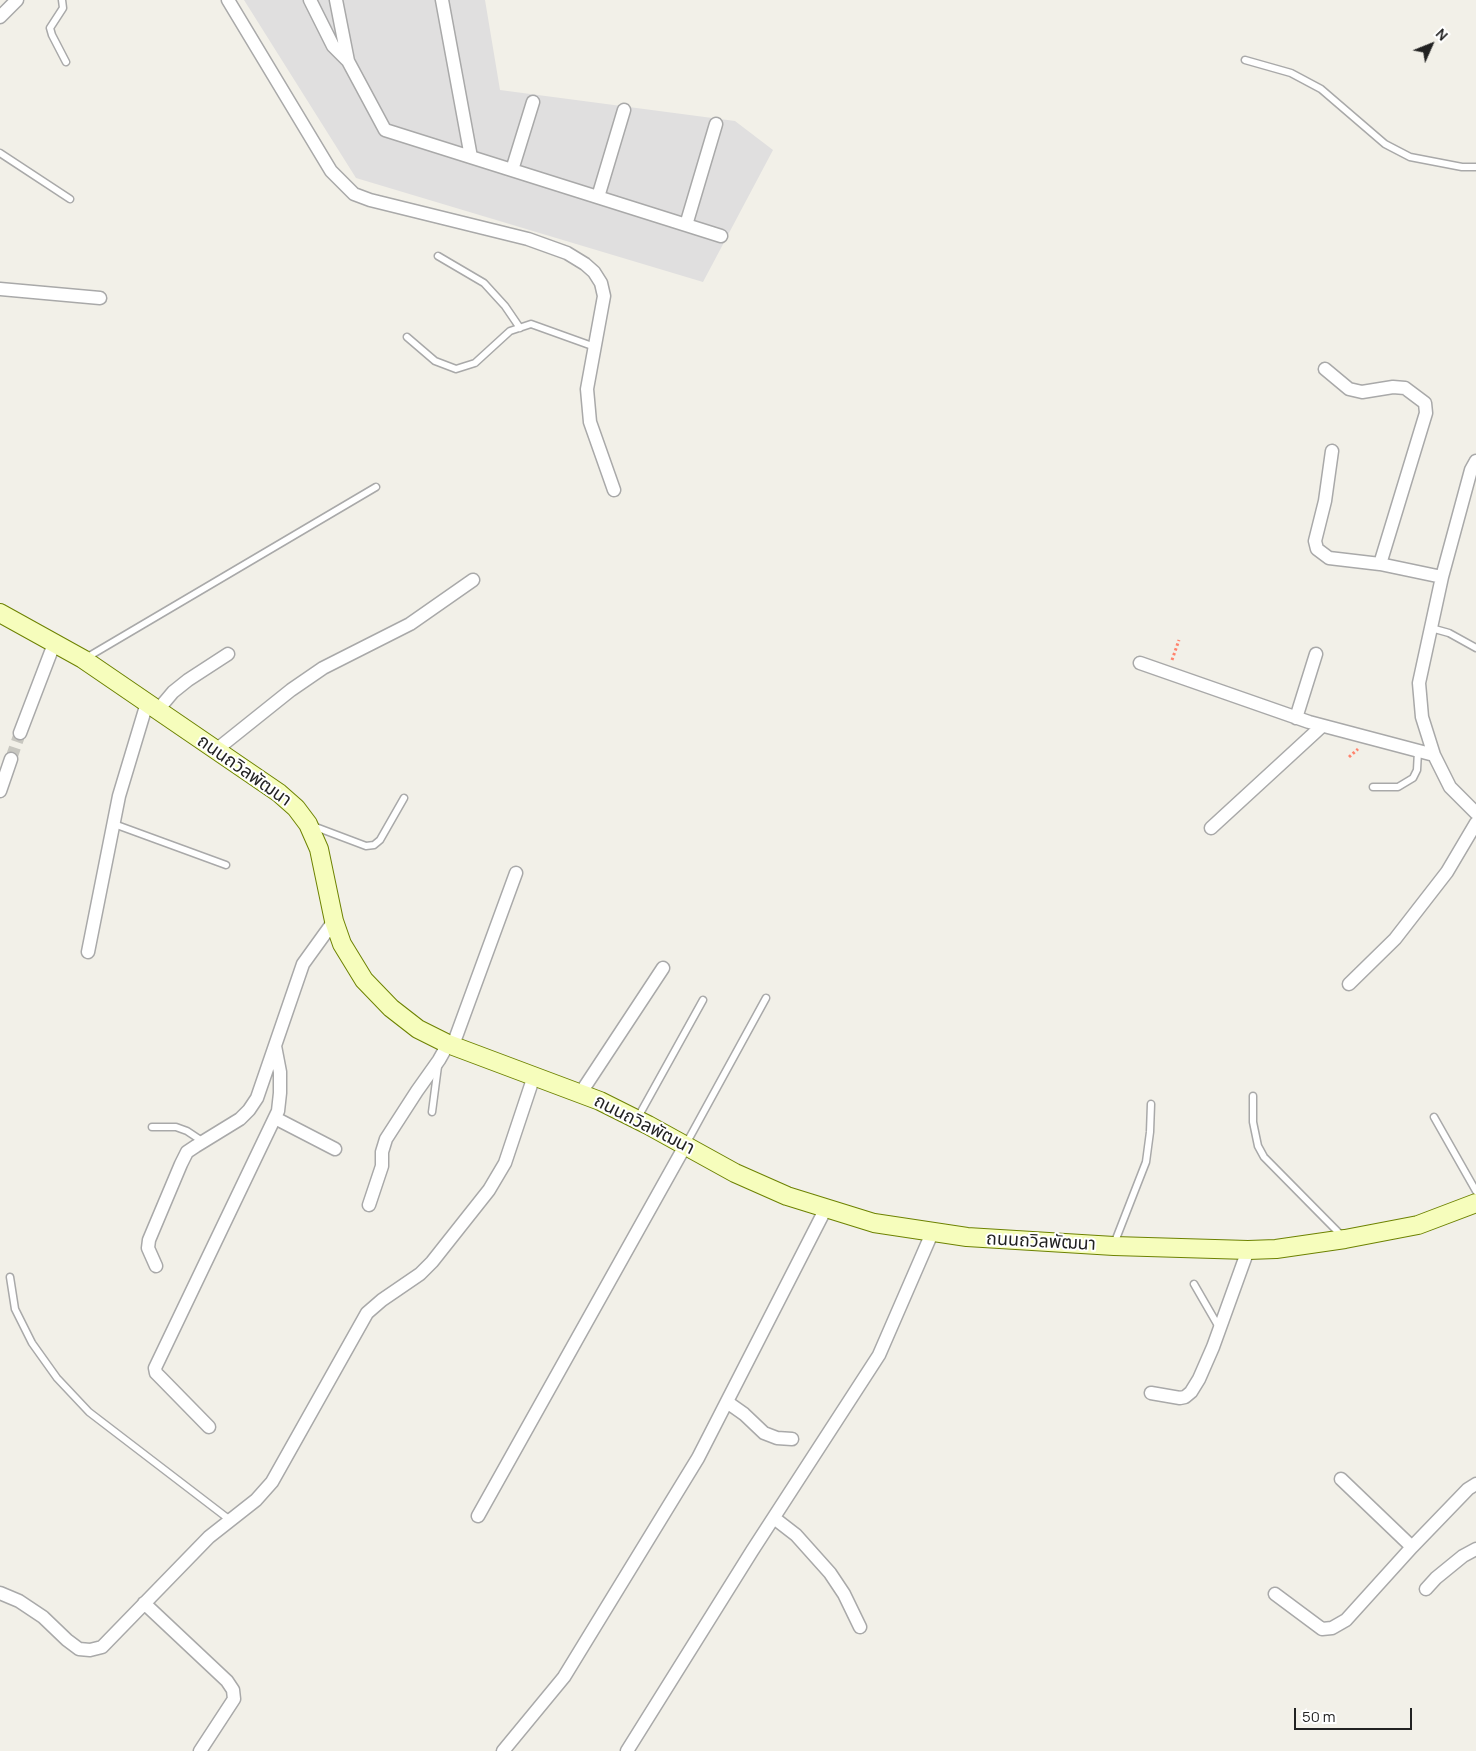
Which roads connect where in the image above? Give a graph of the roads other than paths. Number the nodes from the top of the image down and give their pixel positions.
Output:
1 (17, 0) edge
2 (62, 0) edge
3 (228, 0) edge
4 (310, 0) edge
5 (336, 0) edge
6 (442, 0) edge
7 (0, 17) edge
8 (1245, 60) dead end
9 (348, 61) junction
10 (66, 62) dead end
11 (532, 102) dead end
12 (624, 110) dead end
13 (716, 124) dead end
14 (0, 153) edge
15 (470, 157) junction
16 (1476, 167) edge
17 (512, 170) junction
18 (598, 197) junction
19 (70, 199) dead end
20 (686, 224) junction
21 (721, 236) dead end
22 (438, 256) dead end
23 (0, 290) edge
24 (100, 298) dead end
25 (520, 328) junction
26 (407, 337) dead end
27 (595, 347) junction
28 (1325, 369) dead end
29 (1332, 451) dead end
30 (1476, 461) edge
31 (376, 487) dead end
32 (614, 490) dead end
33 (1380, 564) junction
34 (1442, 577) junction
35 (473, 580) dead end
36 (0, 613) edge
37 (1431, 628) junction
38 (54, 644) junction
39 (1476, 648) edge
40 (228, 654) dead end
41 (1316, 654) dead end
42 (83, 660) junction
43 (1140, 663) dead end
44 (152, 707) junction
45 (1296, 718) junction
46 (1322, 726) junction
47 (20, 733) tunnel mouth
48 (216, 750) junction
49 (1418, 750) junction
50 (1434, 755) junction
51 (11, 759) tunnel mouth
52 (1372, 787) dead end
53 (0, 791) edge
54 (404, 798) dead end
55 (1476, 812) edge
56 (1476, 823) edge
57 (114, 824) junction
58 (308, 824) junction
59 (1212, 828) dead end
60 (226, 865) dead end
61 (516, 873) dead end
62 (334, 922) junction
63 (88, 952) dead end
64 (663, 968) dead end
65 (1350, 984) dead end
66 (766, 998) dead end
67 (703, 1000) dead end
68 (450, 1045) junction
69 (275, 1046) junction
70 (439, 1060) junction
71 (534, 1076) junction
72 (580, 1094) junction
73 (1253, 1096) dead end
74 (1151, 1104) dead end
75 (432, 1112) dead end
76 (1434, 1117) dead end
77 (275, 1118) junction
78 (637, 1119) junction
79 (152, 1127) dead end
80 (202, 1141) junction
81 (685, 1146) junction
82 (335, 1149) dead end
83 (1476, 1191) edge
84 (1476, 1203) edge
85 (369, 1205) dead end
86 (826, 1208) junction
87 (932, 1233) junction
88 (1345, 1239) junction
89 (1114, 1246) junction
90 (1248, 1250) junction
91 (156, 1266) dead end
92 (10, 1276) dead end
93 (1194, 1284) dead end
94 (1220, 1329) junction
95 (1151, 1392) dead end
96 (728, 1402) junction
97 (209, 1427) dead end
98 (792, 1439) dead end
99 (1341, 1479) dead end
100 (1476, 1484) edge
101 (478, 1516) dead end
102 (774, 1518) junction
103 (230, 1520) junction
104 (1412, 1547) junction
105 (1476, 1549) edge
106 (1426, 1589) dead end
107 (0, 1593) edge
108 (1275, 1594) dead end
109 (144, 1604) junction
110 (860, 1627) dead end
111 (200, 1751) edge
112 (503, 1751) edge
113 (627, 1751) edge

1 - 7 street
2 - 10 lane
3 - 27 street
4 - 9 street
5 - 9 street
6 - 15 street
8 - 16 lane
9 - 15 street
11 - 17 street
12 - 18 street
13 - 20 street
14 - 19 lane
15 - 17 street
17 - 18 street
18 - 20 street
20 - 21 street
22 - 25 lane
23 - 24 street
25 - 26 lane
25 - 27 lane
27 - 32 street
28 - 33 street
29 - 33 street
30 - 34 street
31 - 42 lane
33 - 34 street
34 - 37 street
35 - 48 street
36 - 38 street, ถนนถวิลพัฒนา
37 - 39 lane
37 - 50 street
38 - 42 street, ถนนถวิลพัฒนา
38 - 47 street
40 - 44 street
41 - 45 street
42 - 44 street, ถนนถวิลพัฒนา
43 - 45 street
44 - 48 street, ถนนถวิลพัฒนา
44 - 57 street
45 - 46 street
46 - 49 street
46 - 59 street
48 - 58 street, ถนนถวิลพัฒนา
49 - 50 street
49 - 52 lane
50 - 55 street
51 - 53 street
54 - 58 lane
56 - 65 street
57 - 60 lane
57 - 63 street
58 - 62 street, ถนนถวิลพัฒนา
61 - 68 street
62 - 68 street, ถนนถวิลพัฒนา
62 - 69 street
64 - 72 street
66 - 81 lane
67 - 78 lane
68 - 70 street
68 - 71 street, ถนนถวิลพัฒนา
69 - 77 street
69 - 80 street
70 - 75 lane
70 - 85 street
71 - 72 street, ถนนถวิลพัฒนา
71 - 103 street
72 - 78 street, ถนนถวิลพัฒนา
73 - 88 lane
74 - 89 lane
76 - 83 lane
77 - 82 street
77 - 97 street
78 - 81 street, ถนนถวิลพัฒนา
79 - 80 lane
80 - 91 street
81 - 86 street, ถนนถวิลพัฒนา
81 - 101 street
84 - 88 street, ถนนถวิลพัฒนา
86 - 87 street, ถนนถวิลพัฒนา
86 - 96 street
87 - 89 street, ถนนถวิลพัฒนา
87 - 102 street
88 - 90 street, ถนนถวิลพัฒนา
89 - 90 street, ถนนถวิลพัฒนา
90 - 94 street
92 - 103 lane
93 - 94 lane
94 - 95 street
96 - 98 street
96 - 112 street
99 - 104 street
100 - 104 street
102 - 110 street
102 - 113 street
103 - 109 street
104 - 108 street
105 - 106 street
107 - 109 street
109 - 111 street

